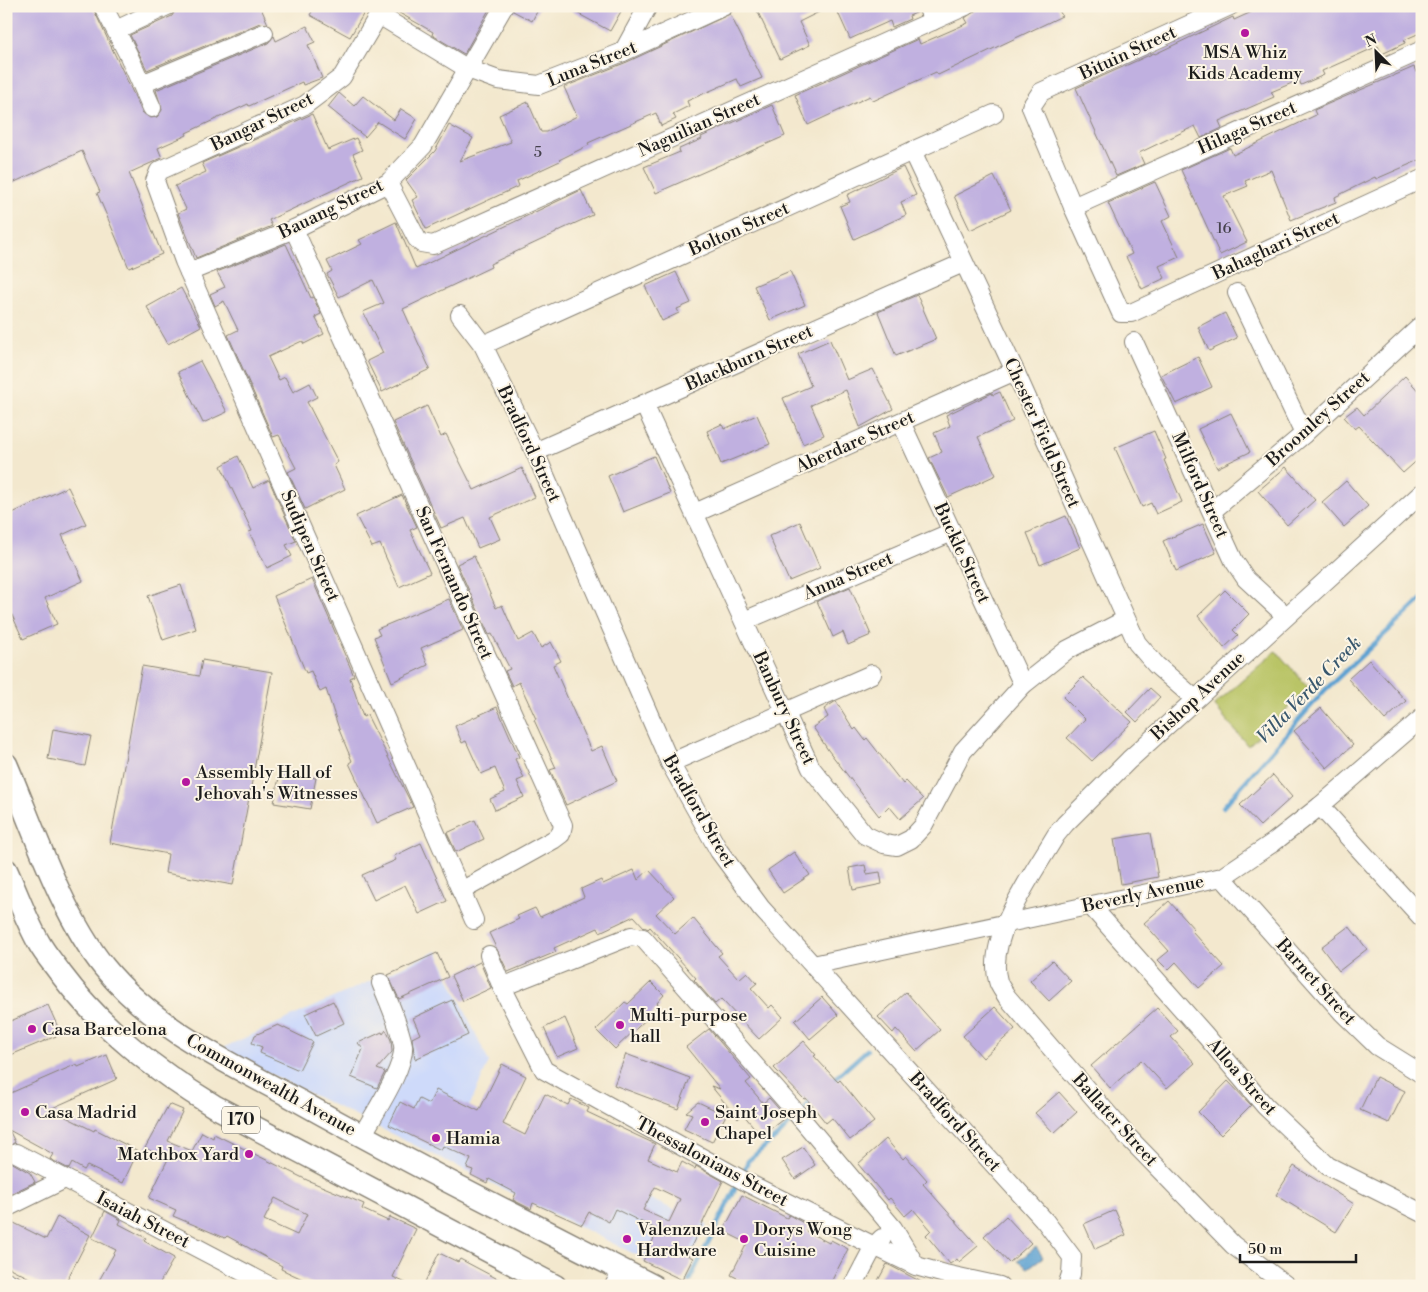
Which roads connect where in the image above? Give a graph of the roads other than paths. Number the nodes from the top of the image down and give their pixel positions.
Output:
1 (103, 6) edge
2 (167, 6) edge
3 (504, 6) edge
4 (648, 6) edge
5 (724, 6) edge
6 (966, 6) edge
7 (1230, 6) edge
8 (381, 11) edge
9 (930, 13) edge
10 (116, 30) junction
11 (264, 34) dead end
12 (1422, 50) edge
13 (623, 52) junction
14 (468, 69) junction
15 (142, 84) junction
16 (152, 108) dead end
17 (994, 114) dead end
18 (912, 151) junction
19 (159, 171) joint
20 (1422, 179) edge
21 (388, 183) junction
22 (1073, 207) junction
23 (294, 229) junction
24 (963, 263) junction
25 (189, 272) junction
26 (1237, 293) dead end
27 (460, 315) dead end
28 (1422, 325) edge
29 (1134, 342) dead end
30 (483, 345) junction
31 (1015, 371) junction
32 (644, 404) junction
33 (901, 422) junction
34 (1304, 434) junction
35 (535, 452) junction
36 (1422, 493) edge
37 (1212, 511) junction
38 (695, 513) junction
39 (952, 532) junction
40 (1285, 615) junction
41 (1125, 620) junction
42 (744, 621) junction
43 (872, 674) dead end
44 (1022, 685) junction
45 (1195, 699) junction
46 (786, 712) junction
47 (1419, 727) edge
48 (6, 764) edge
49 (670, 764) junction
50 (1320, 806) junction
51 (6, 870) edge
52 (1222, 877) junction
53 (462, 891) junction
54 (1091, 906) junction
55 (1422, 918) edge
56 (474, 920) dead end
57 (1003, 925) junction
58 (489, 955) dead end
59 (813, 965) junction
60 (381, 983) dead end
61 (502, 987) junction
62 (1422, 1074) edge
63 (362, 1136) junction
64 (16, 1153) dead end
65 (65, 1179) junction
66 (6, 1208) edge
67 (1422, 1213) edge
68 (893, 1228) junction
69 (874, 1246) junction
70 (916, 1266) junction
71 (618, 1278) edge
72 (6, 1281) edge
73 (16, 1286) edge
74 (270, 1286) edge
75 (555, 1286) edge
76 (653, 1286) edge
77 (853, 1286) edge
78 (1000, 1286) edge
79 (1067, 1286) edge
80 (1287, 1286) edge

1 - 10 street
2 - 10 street
3 - 14 street, Bauang Street
4 - 13 street
5 - 13 street, Luna Street
6 - 9 street, Naguilian Street
7 - 22 street, Bituin Street
8 - 14 street, Luna Street
8 - 19 street, Bangar Street
9 - 21 street, Naguilian Street
10 - 15 street
11 - 15 street
12 - 22 street, Hilaga Street
13 - 14 street, Luna Street
14 - 21 street, Bauang Street
15 - 16 street
17 - 18 street, Bolton Street
18 - 24 street, Chester Field Street
18 - 30 street, Bolton Street
19 - 25 street, Sudipen Street
20 - 22 street, Bahaghari Street
21 - 23 street, Bauang Street
23 - 25 street, Bauang Street
23 - 53 street, San Fernando Street
24 - 31 street, Chester Field Street
24 - 32 street, Blackburn Street
25 - 53 street, Sudipen Street
26 - 34 street
27 - 30 street, Bradford Street
28 - 34 street, Broomley Street
29 - 37 street, Milford Street
30 - 35 street, Bradford Street
31 - 33 street, Aberdare Street
31 - 41 street, Chester Field Street
32 - 35 street, Blackburn Street
32 - 38 street, Banbury Street
33 - 38 street, Aberdare Street
33 - 39 street, Buckle Street
34 - 37 street, Broomley Street
35 - 49 street, Bradford Street
36 - 40 street, Bishop Avenue
37 - 40 street, Milford Street
38 - 42 street, Banbury Street
39 - 42 street, Anna Street
39 - 44 street, Buckle Street
40 - 45 street, Bishop Avenue
41 - 44 street, Banbury Street
41 - 45 street, Chester Field Street
42 - 46 street, Banbury Street
43 - 46 street
44 - 46 street, Banbury Street
45 - 57 street, Bishop Avenue
46 - 49 street
47 - 50 street, Beverly Avenue
48 - 63 main road, Commonwealth Avenue / 170
49 - 59 street, Bradford Street
50 - 52 street, Beverly Avenue
50 - 55 street
51 - 75 main road, 170
52 - 54 street, Beverly Avenue
52 - 62 street, Barnet Street
53 - 56 street, Sudipen Street
54 - 57 street, Beverly Avenue
54 - 67 street, Alloa Street
57 - 59 street, Beverly Avenue
57 - 80 street, Ballater Street
58 - 61 street
59 - 79 street, Bradford Street
60 - 63 street
61 - 68 street
61 - 69 street, Thessalonians Street
63 - 71 main road, Commonwealth Avenue / 170
64 - 65 street, Isaiah Street
65 - 66 street
65 - 74 street, Isaiah Street
68 - 69 street
68 - 70 street
69 - 70 street, Thessalonians Street
69 - 77 street
70 - 78 street, Thessalonians Street
71 - 76 main road, Commonwealth Avenue / 170
72 - 73 street

